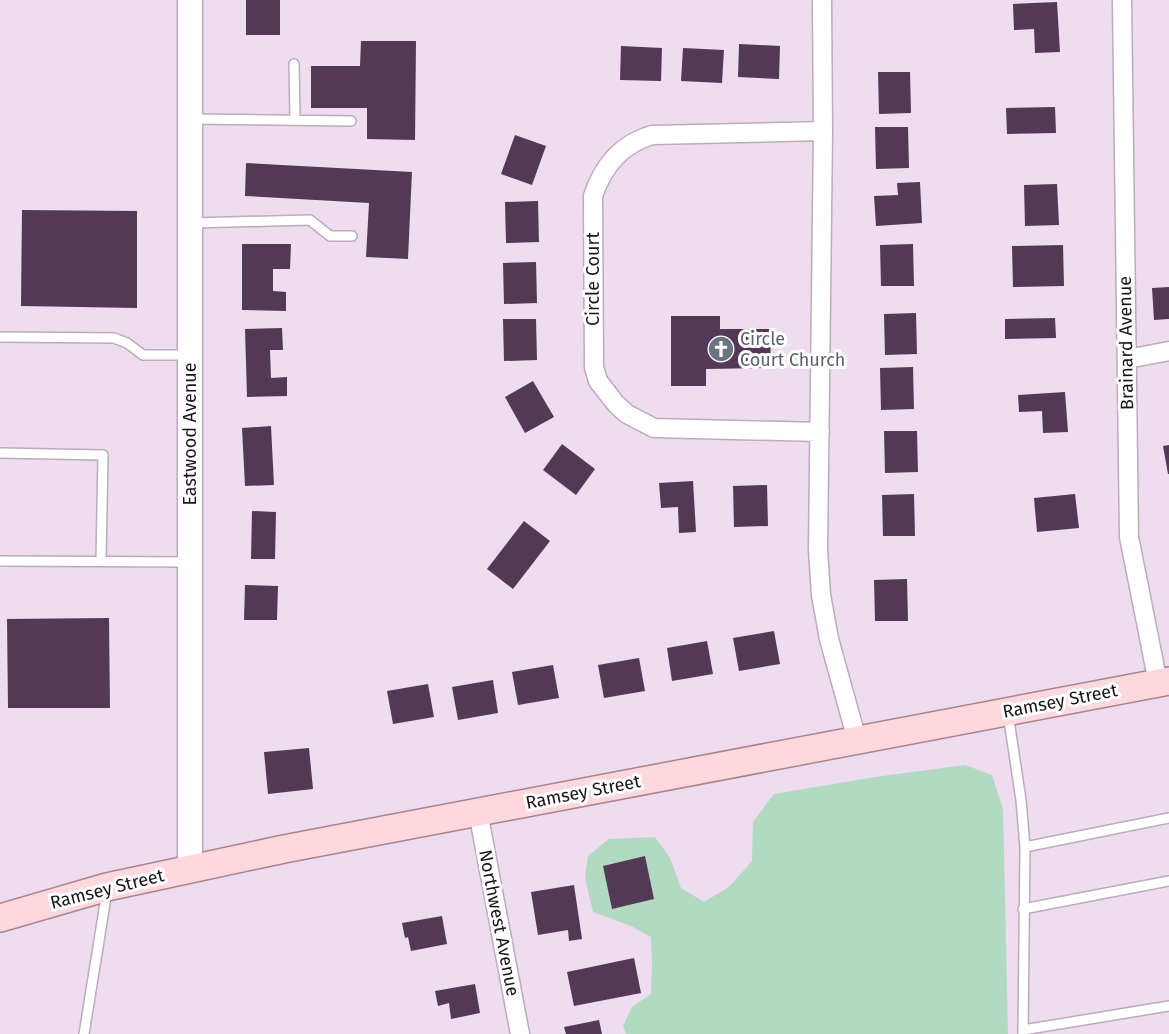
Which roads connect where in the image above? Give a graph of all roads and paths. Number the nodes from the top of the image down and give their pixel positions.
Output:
1 (190, 0) edge
2 (822, 0) edge
3 (1122, 0) edge
4 (294, 64) dead end
5 (190, 119) junction
6 (295, 120) junction
7 (351, 121) dead end
8 (824, 131) junction
9 (190, 223) junction
10 (352, 236) dead end
11 (0, 337) edge
12 (1169, 351) edge
13 (190, 355) junction
14 (1127, 359) junction
15 (820, 432) junction
16 (0, 453) edge
17 (0, 561) edge
18 (101, 561) junction
19 (190, 562) junction
20 (1164, 682) edge
21 (1008, 711) junction
22 (857, 740) junction
23 (478, 812) junction
24 (1169, 818) edge
25 (1025, 848) junction
26 (190, 868) junction
27 (1169, 881) edge
28 (107, 887) junction
29 (1023, 909) junction
30 (0, 918) edge
31 (1169, 1006) edge
32 (1023, 1032) edge
33 (84, 1034) edge
34 (520, 1034) edge

1 - 5 street, Eastwood Avenue
2 - 8 street
3 - 14 street, Brainard Avenue
4 - 6 lane
5 - 6 lane
5 - 9 street, Eastwood Avenue
6 - 7 lane
8 - 15 street
8 - 15 street, Circle Court
9 - 10 lane
9 - 13 street, Eastwood Avenue
11 - 13 lane
12 - 14 street
13 - 19 street, Eastwood Avenue
14 - 20 street, Brainard Avenue
15 - 22 street
16 - 18 lane
17 - 18 lane
18 - 19 lane
19 - 26 street, Eastwood Avenue
20 - 21 main road, Ramsey Street
21 - 22 main road, Ramsey Street
21 - 25 lane
22 - 23 main road, Ramsey Street
23 - 26 main road, Ramsey Street
23 - 34 street, Northwest Avenue
24 - 25 lane
25 - 29 lane
26 - 28 main road, Ramsey Street
27 - 29 lane
28 - 30 main road, Ramsey Street
28 - 33 lane
29 - 32 lane
31 - 32 lane

